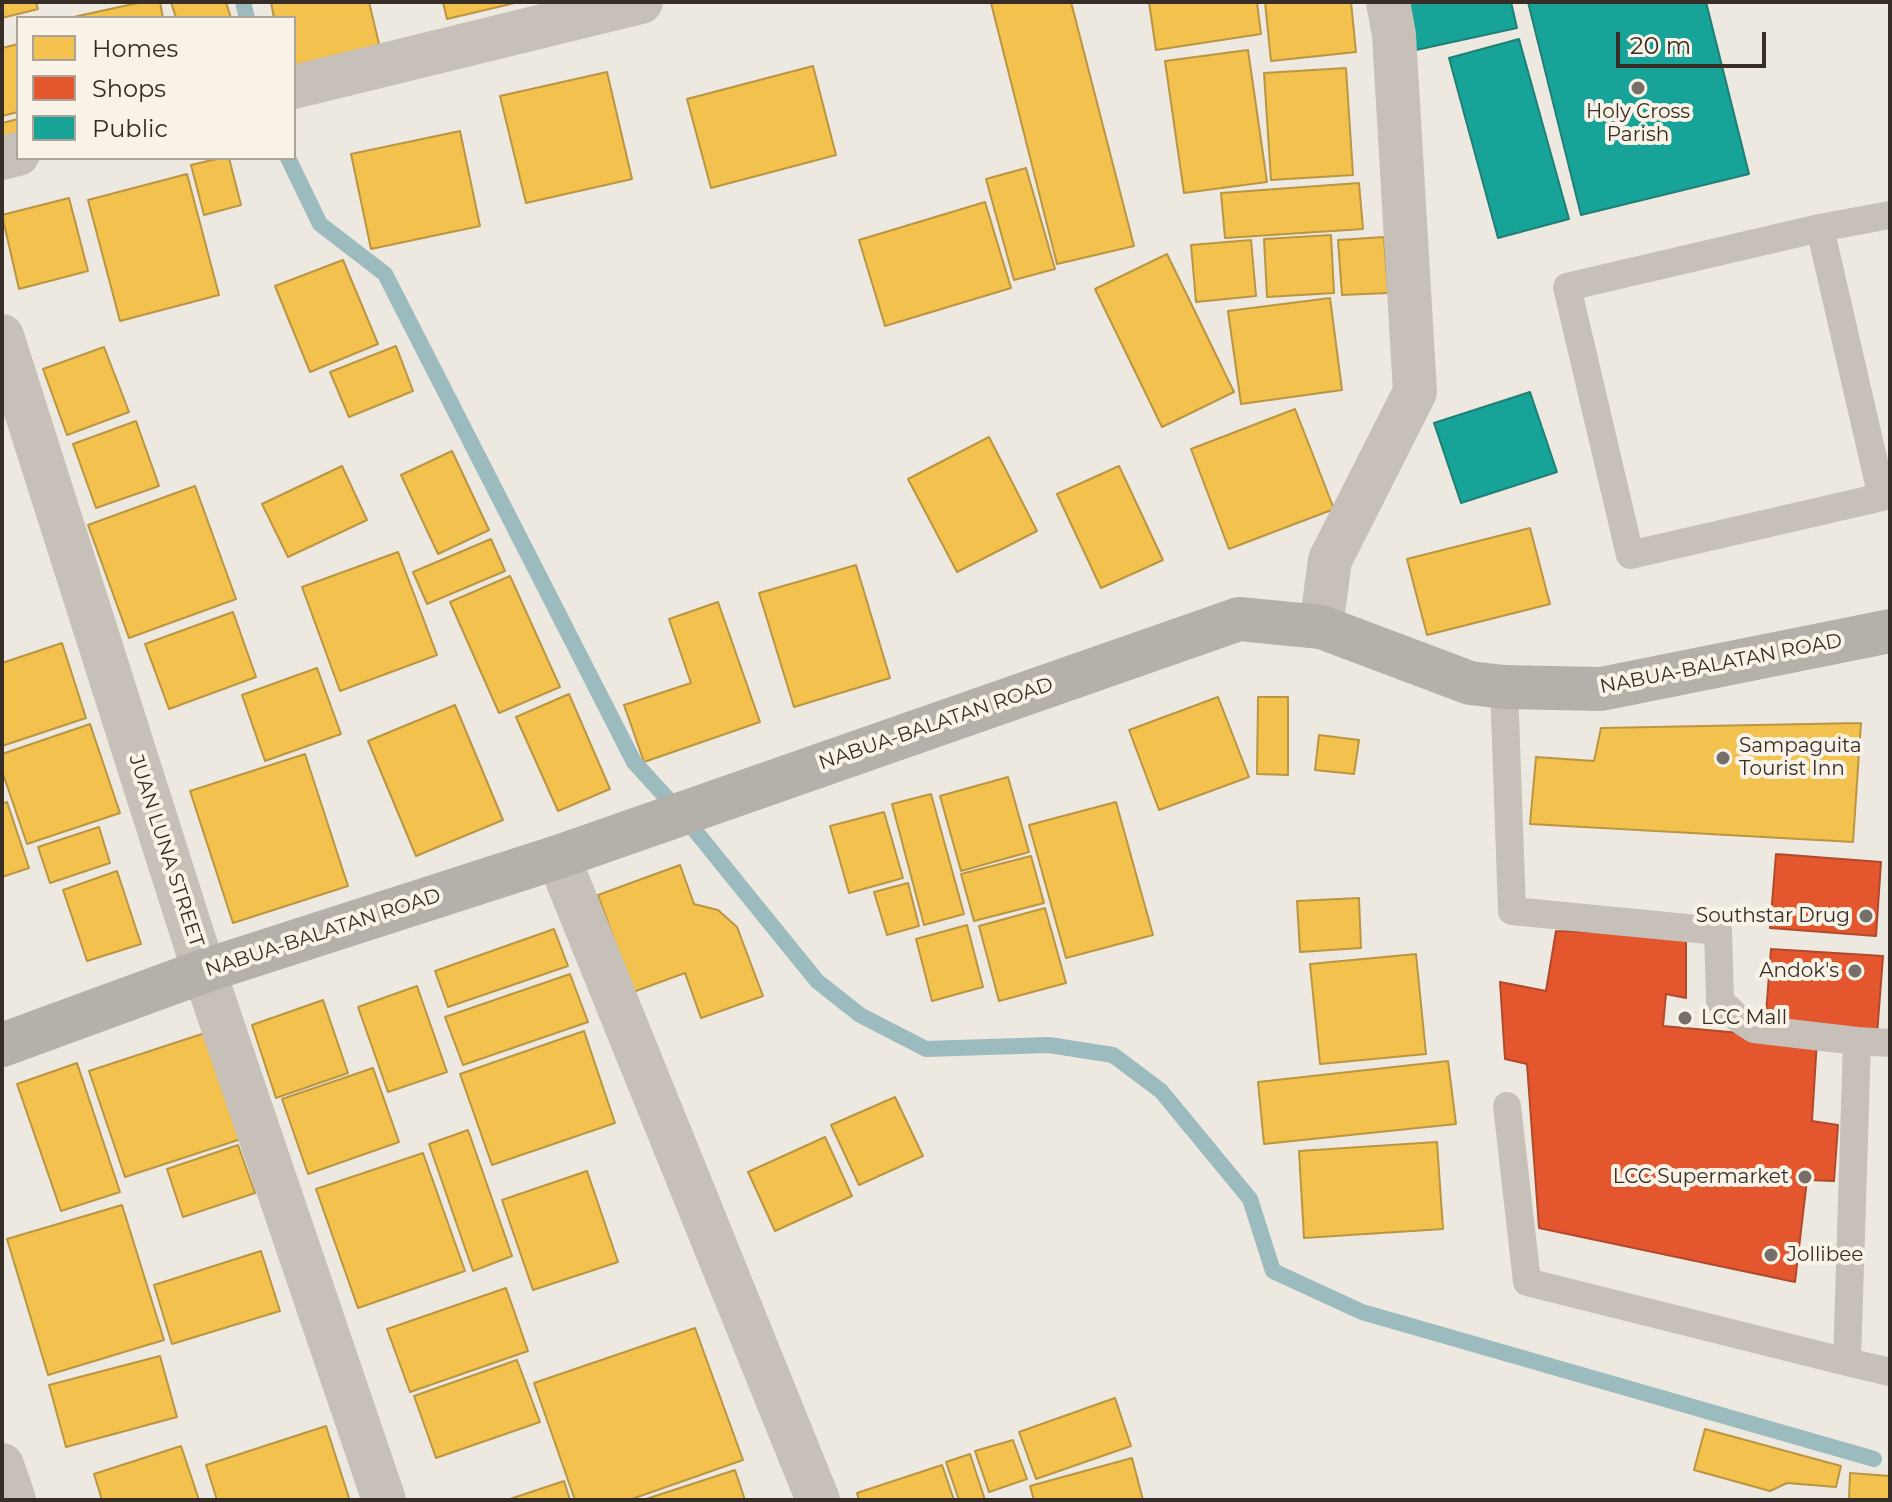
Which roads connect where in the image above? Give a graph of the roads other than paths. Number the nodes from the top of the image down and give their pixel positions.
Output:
1 (641, 2) edge
2 (1388, 2) edge
3 (296, 87) edge
4 (1890, 215) edge
5 (1820, 228) junction
6 (2, 336) edge
7 (1321, 627) junction
8 (1890, 631) edge
9 (1504, 687) junction
10 (558, 857) junction
11 (204, 971) junction
12 (1857, 1041) junction
13 (1890, 1043) edge
14 (2, 1045) edge
15 (1507, 1106) dead end
16 (1847, 1362) junction
17 (1890, 1372) edge
18 (2, 1465) edge
19 (14, 1500) edge
20 (384, 1500) edge
21 (818, 1500) edge

1 - 3 street
2 - 7 street
4 - 5 lane
5 - 5 lane
6 - 11 street, JUAN LUNA STREET
7 - 9 main road, NABUA-BALATAN ROAD
7 - 10 main road, NABUA-BALATAN ROAD
8 - 9 main road, NABUA-BALATAN ROAD
9 - 12 lane
10 - 11 main road, NABUA-BALATAN ROAD
10 - 21 street
11 - 14 main road, NABUA-BALATAN ROAD
11 - 20 street, JUAN LUNA STREET
12 - 13 lane
12 - 16 lane
15 - 16 lane
16 - 17 lane
18 - 19 street

